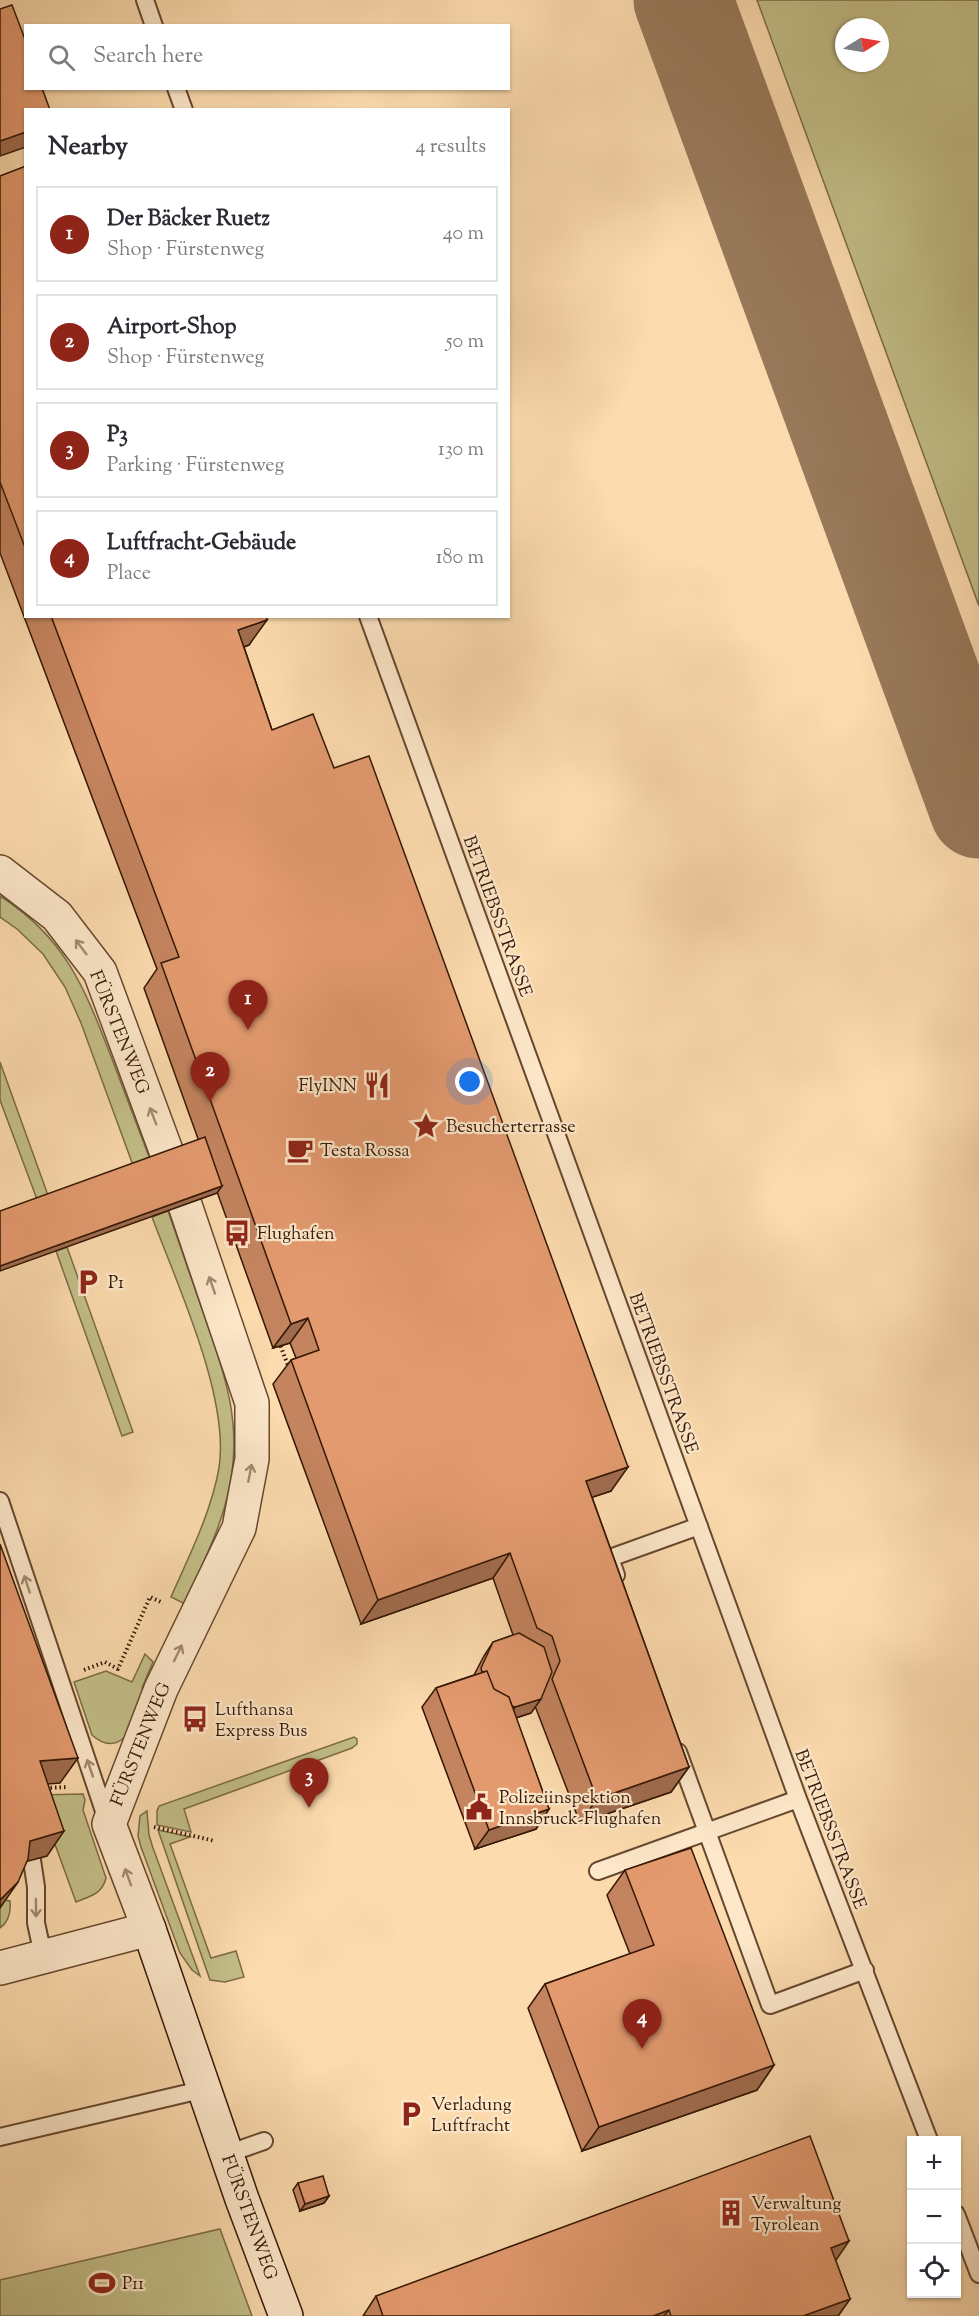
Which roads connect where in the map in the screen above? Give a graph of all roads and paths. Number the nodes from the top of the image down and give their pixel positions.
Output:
1 (145, 0) edge
2 (153, 24) edge
3 (178, 90) edge
4 (183, 108) edge
5 (369, 618) edge
6 (0, 872) edge
7 (168, 1156) edge
8 (185, 1205) edge
9 (278, 1339) dead end
10 (293, 1378) edge
11 (0, 1501) edge
12 (699, 1526) junction
13 (622, 1591) edge
14 (167, 1605) dead end
15 (105, 1662) dead end
16 (671, 1733) edge
17 (72, 1786) edge
18 (39, 1788) edge
19 (798, 1799) junction
20 (109, 1824) junction
21 (154, 1827) dead end
22 (705, 1832) junction
23 (215, 1841) dead end
24 (32, 1860) edge
25 (598, 1871) dead end
26 (149, 1929) junction
27 (43, 1956) junction
28 (0, 1968) edge
29 (865, 1970) junction
30 (205, 2089) junction
31 (927, 2136) edge
32 (0, 2137) edge
33 (264, 2141) dead end
34 (227, 2154) junction
35 (961, 2225) edge
36 (979, 2274) edge
37 (286, 2316) edge

1 - 2 lane
3 - 4 lane
5 - 12 lane, BETRIEBSSTRASSE
7 -> 6 street, FÜRSTENWEG
20 -> 8 street, FÜRSTENWEG
9 - 10 path
20 -> 11 lane
12 - 13 lane
12 - 19 lane, BETRIEBSSTRASSE
14 - 15 path
16 - 22 lane
17 - 18 path
19 - 22 lane
19 - 29 lane, BETRIEBSSTRASSE
26 -> 20 street, FÜRSTENWEG
21 - 23 path
22 - 25 lane
22 - 29 lane
24 -> 27 lane
26 - 27 street
26 - 30 street, FÜRSTENWEG
27 - 28 street
29 - 31 lane, BETRIEBSSTRASSE
30 - 32 lane
30 - 34 street, FÜRSTENWEG
33 - 34 lane
34 - 37 street, FÜRSTENWEG
35 - 36 lane

